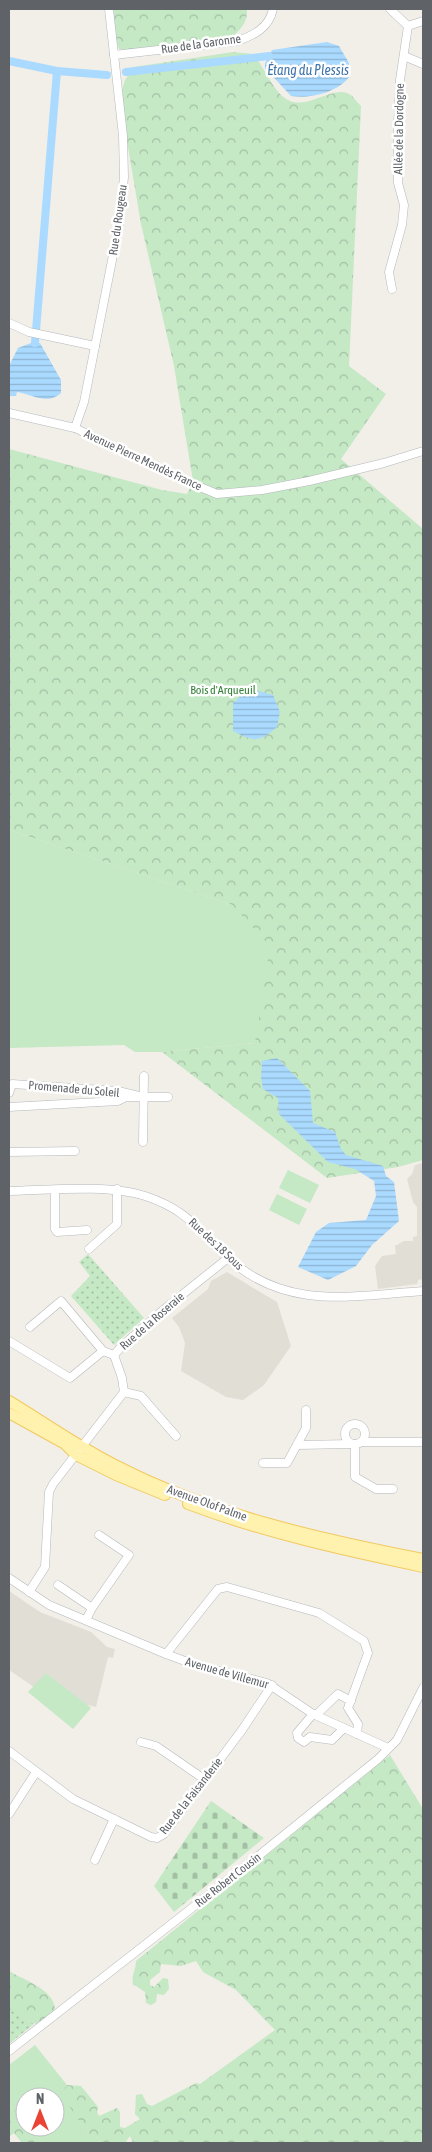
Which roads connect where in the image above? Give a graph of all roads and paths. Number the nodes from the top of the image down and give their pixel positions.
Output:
1 (108, 9) edge
2 (273, 9) edge
3 (390, 9) edge
4 (423, 21) edge
5 (408, 26) junction
6 (114, 55) junction
7 (404, 56) junction
8 (423, 64) edge
9 (392, 289) dead end
10 (9, 323) edge
11 (95, 346) junction
12 (9, 413) edge
13 (75, 428) junction
14 (423, 450) edge
15 (144, 1076) dead end
16 (9, 1092) edge
17 (143, 1097) junction
18 (168, 1097) dead end
19 (9, 1107) edge
20 (143, 1142) dead end
21 (9, 1152) edge
22 (75, 1152) dead end
23 (117, 1189) junction
24 (54, 1190) junction
25 (9, 1191) edge
26 (88, 1230) dead end
27 (89, 1249) dead end
28 (228, 1258) junction
29 (423, 1291) edge
30 (30, 1327) dead end
31 (9, 1341) edge
32 (102, 1351) junction
33 (114, 1355) junction
34 (124, 1392) junction
35 (9, 1402) edge
36 (306, 1410) dead end
37 (9, 1413) edge
38 (176, 1436) dead end
39 (423, 1442) edge
40 (297, 1444) junction
41 (356, 1444) junction
42 (79, 1451) junction
43 (264, 1463) dead end
44 (393, 1489) dead end
45 (99, 1535) dead end
46 (423, 1559) edge
47 (423, 1567) edge
48 (9, 1578) edge
49 (58, 1585) dead end
50 (29, 1592) junction
51 (92, 1608) junction
52 (86, 1620) junction
53 (166, 1654) junction
54 (272, 1685) junction
55 (423, 1688) edge
56 (421, 1696) edge
57 (351, 1701) junction
58 (314, 1715) junction
59 (344, 1728) junction
60 (358, 1734) junction
61 (141, 1742) dead end
62 (388, 1748) junction
63 (9, 1751) edge
64 (36, 1772) junction
65 (204, 1779) junction
66 (9, 1814) edge
67 (114, 1819) junction
68 (95, 1860) dead end
69 (9, 2050) edge

1 - 6 street, Rue du Rougeau
2 - 6 street, Rue de la Garonne
3 - 5 street
4 - 5 street
5 - 7 street, Allée de la Dordogne
6 - 11 street, Rue du Rougeau
7 - 8 street
7 - 9 street, Allée de la Dordogne
10 - 11 street
11 - 13 street, Rue du Rougeau
12 - 13 street, Avenue Pierre Mendès France
13 - 14 street, Avenue Pierre Mendès France
15 - 17 street
16 - 17 street, Promenade du Soleil
17 - 18 street, Promenade du Soleil
17 - 19 street, Promenade du Soleil
17 - 20 street
21 - 22 street
23 - 24 street, Rue des 18 Sous
23 - 27 street
23 - 28 street, Rue des 18 Sous
24 - 25 street, Rue des 18 Sous
24 - 26 street
28 - 29 street, Rue des 18 Sous
28 - 33 street, Rue de la Roseraie
30 - 32 street
31 - 32 street
32 - 33 street
33 - 34 street, Rue de la Roseraie
34 - 38 street
34 - 42 street
35 - 42 main road, Avenue Olof Palme
36 - 40 street
37 - 42 main road, Avenue Olof Palme
39 - 41 street
40 - 41 street
40 - 43 street
41 - 44 street
42 - 46 main road, Avenue Olof Palme
42 - 47 main road, Avenue Olof Palme
42 - 50 street
45 - 51 street
48 - 50 street, Avenue de Villemur
49 - 51 street
50 - 52 street, Avenue de Villemur
51 - 52 street
52 - 53 street, Avenue de Villemur
53 - 54 street, Avenue de Villemur
53 - 57 street
54 - 58 street, Avenue de Villemur
54 - 65 street, Rue de la Faisanderie
55 - 56 street, Rue Robert Cousin
56 - 62 street, Rue Robert Cousin
57 - 58 street
57 - 60 street
58 - 59 street, Avenue de Villemur
58 - 59 street
59 - 60 street, Avenue de Villemur
60 - 62 street, Avenue de Villemur
61 - 65 street
62 - 69 street, Rue Robert Cousin
63 - 64 street, Rue de la Faisanderie
64 - 66 street
64 - 67 street, Rue de la Faisanderie
65 - 67 street, Rue de la Faisanderie
67 - 68 street

